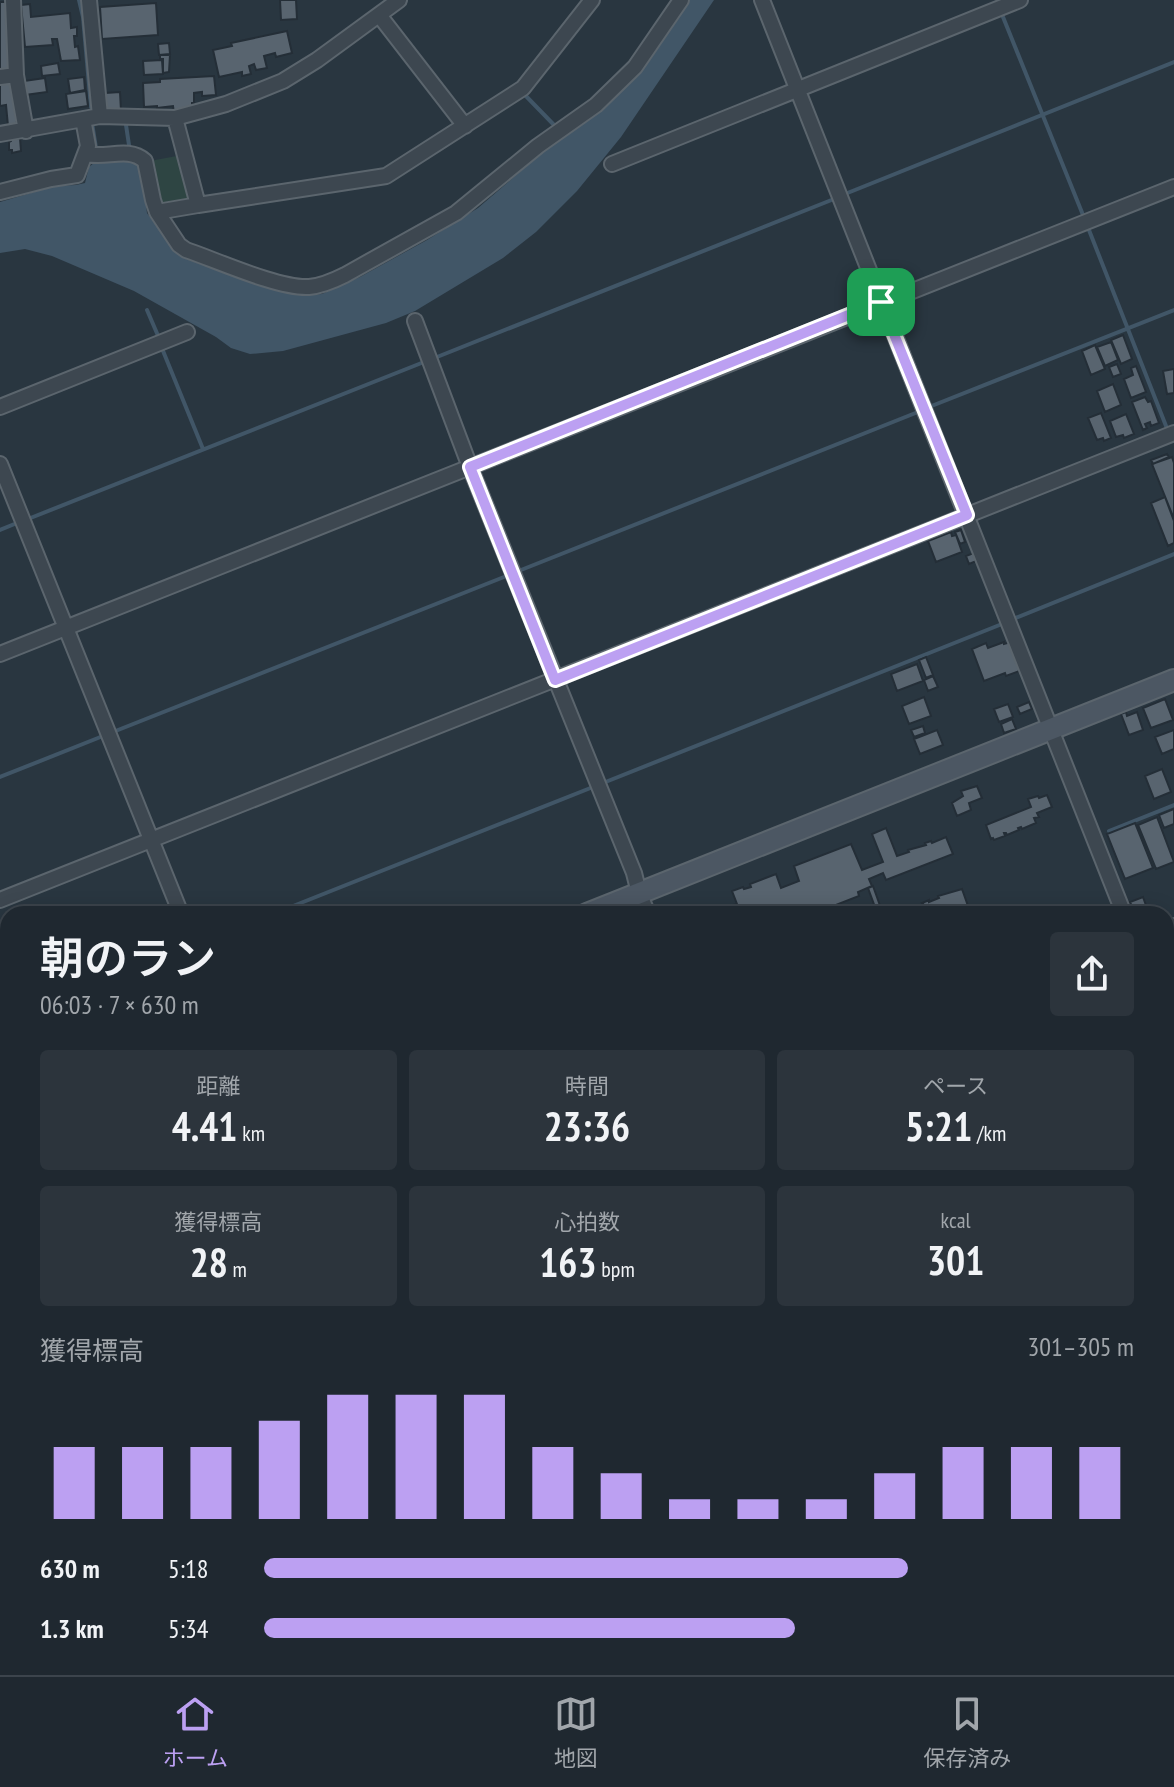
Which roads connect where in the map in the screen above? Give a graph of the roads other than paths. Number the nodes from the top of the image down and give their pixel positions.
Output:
1 (13, 0) edge
2 (89, 0) edge
3 (399, 0) edge
4 (592, 0) edge
5 (681, 0) edge
6 (762, 0) edge
7 (1020, 0) edge
8 (379, 15) junction
9 (16, 75) junction
10 (0, 77) edge
11 (797, 89) junction
12 (100, 116) junction
13 (175, 118) junction
14 (83, 119) junction
15 (465, 126) junction
16 (26, 131) junction
17 (0, 134) edge
18 (87, 154) junction
19 (612, 164) dead end
20 (1174, 187) edge
21 (0, 192) edge
22 (198, 205) junction
23 (157, 212) junction
24 (881, 302) junction
25 (415, 321) dead end
26 (187, 332) dead end
27 (0, 407) edge
28 (1174, 433) edge
29 (0, 464) edge
30 (470, 467) junction
31 (967, 515) junction
32 (65, 628) junction
33 (0, 654) edge
34 (555, 680) junction
35 (1174, 680) edge
36 (1050, 730) junction
37 (151, 840) junction
38 (639, 893) junction
39 (0, 900) edge
40 (178, 906) edge
41 (607, 906) edge
42 (645, 906) edge
43 (1121, 906) edge

1 - 9 street
2 - 12 street
3 - 8 street
4 - 15 street
5 - 23 street
6 - 11 street
7 - 11 street
8 - 13 street
8 - 15 street
9 - 10 street
9 - 16 street
11 - 19 street
11 - 24 street
12 - 13 street
12 - 14 street
13 - 22 street
14 - 16 street
14 - 18 street
15 - 22 street
16 - 17 street
18 - 21 street
18 - 23 street
20 - 24 street
22 - 23 street
24 - 30 street
24 - 31 street
25 - 30 street
26 - 27 street
28 - 31 street
29 - 32 street
30 - 32 street
30 - 34 street
31 - 34 street
31 - 36 street
32 - 33 street
32 - 37 street
34 - 37 street
34 - 38 street
35 - 36 street
36 - 38 street
36 - 43 street
37 - 39 street
37 - 40 street
38 - 41 street
38 - 42 street

